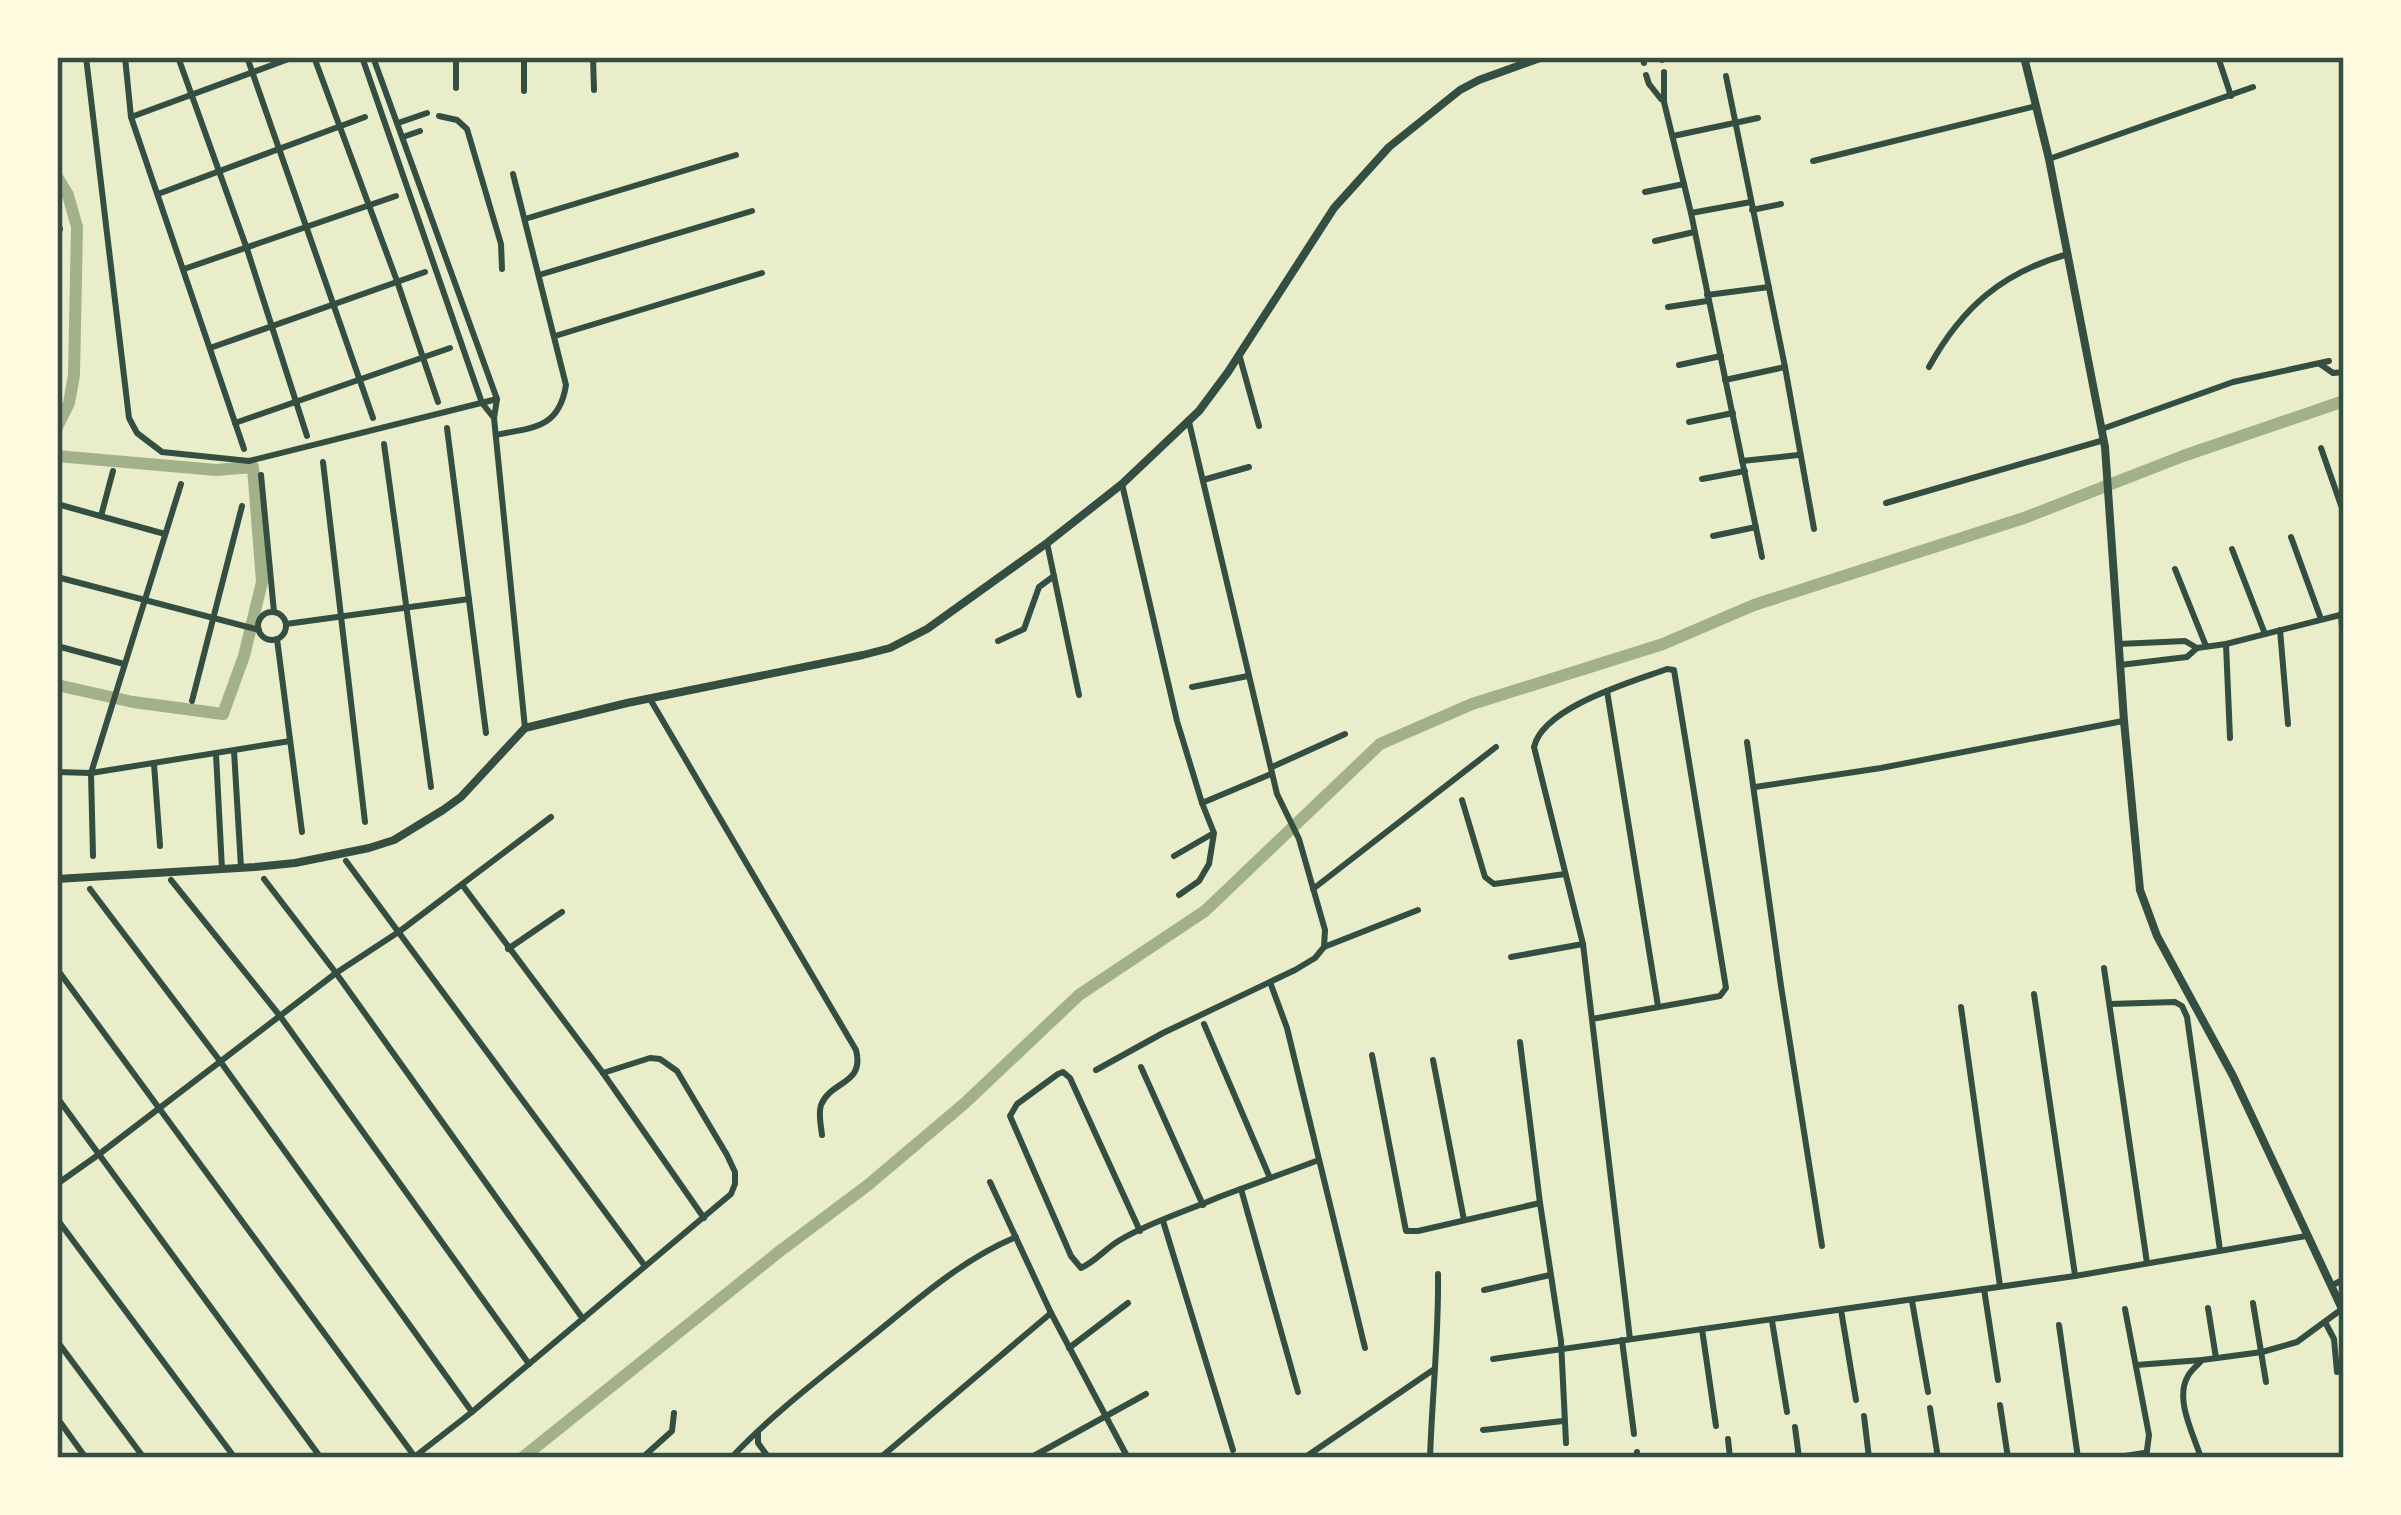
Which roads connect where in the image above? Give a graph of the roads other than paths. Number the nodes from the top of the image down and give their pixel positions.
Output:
1 (86, 57) edge
2 (125, 57) edge
3 (178, 57) edge
4 (247, 57) edge
5 (294, 57) edge
6 (314, 57) edge
7 (362, 57) edge
8 (373, 57) edge
9 (456, 57) edge
10 (524, 57) edge
11 (593, 57) edge
12 (1543, 57) edge
13 (2024, 57) edge
14 (2218, 57) edge
15 (253, 71) junction
16 (1664, 72) dead end
17 (1646, 75) dead end
18 (1726, 76) dead end
19 (2253, 87) dead end
20 (456, 88) dead end
21 (593, 90) dead end
22 (524, 91) dead end
23 (2231, 95) junction
24 (192, 96) junction
25 (1664, 102) junction
26 (2036, 106) junction
27 (427, 112) dead end
28 (365, 116) dead end
29 (439, 116) dead end
30 (131, 117) junction
31 (1758, 118) dead end
32 (398, 123) junction
33 (1736, 123) junction
34 (340, 126) junction
35 (420, 131) dead end
36 (1673, 136) junction
37 (403, 137) junction
38 (279, 148) junction
39 (736, 155) dead end
40 (2049, 159) junction
41 (1813, 160) dead end
42 (220, 170) junction
43 (513, 174) dead end
44 (1684, 184) junction
45 (1646, 192) dead end
46 (158, 194) junction
47 (396, 196) dead end
48 (1781, 204) dead end
49 (369, 206) junction
50 (1752, 206) junction
51 (752, 211) dead end
52 (1690, 213) junction
53 (524, 219) junction
54 (307, 228) junction
55 (1694, 232) junction
56 (1655, 241) dead end
57 (247, 249) junction
58 (2068, 254) junction
59 (184, 269) junction
60 (502, 269) dead end
61 (425, 272) dead end
62 (762, 273) dead end
63 (539, 275) junction
64 (397, 281) junction
65 (1770, 286) junction
66 (1707, 298) junction
67 (334, 304) junction
68 (1668, 307) dead end
69 (272, 326) junction
70 (555, 336) junction
71 (210, 348) junction
72 (450, 348) dead end
73 (1239, 354) junction
74 (1721, 356) junction
75 (423, 357) junction
76 (1679, 365) dead end
77 (1786, 367) junction
78 (1929, 367) dead end
79 (2344, 372) edge
80 (360, 380) junction
81 (1725, 380) junction
82 (497, 399) junction
83 (438, 402) dead end
84 (482, 403) junction
85 (296, 404) junction
86 (1733, 413) junction
87 (374, 418) dead end
88 (494, 418) junction
89 (1189, 422) junction
90 (1689, 422) dead end
91 (235, 424) junction
92 (1259, 426) dead end
93 (448, 428) dead end
94 (2102, 429) junction
95 (496, 435) junction
96 (307, 436) dead end
97 (2105, 443) junction
98 (384, 444) dead end
99 (2320, 448) dead end
100 (244, 449) dead end
101 (1799, 455) junction
102 (323, 462) dead end
103 (1743, 466) junction
104 (1249, 467) dead end
105 (113, 471) dead end
106 (260, 475) dead end
107 (1702, 479) dead end
108 (1203, 480) junction
109 (181, 484) dead end
110 (1122, 484) junction
111 (1886, 503) dead end
112 (57, 504) edge
113 (242, 506) dead end
114 (2344, 514) edge
115 (101, 516) junction
116 (1756, 527) junction
117 (1814, 529) dead end
118 (165, 534) junction
119 (1713, 536) dead end
120 (2291, 537) dead end
121 (1047, 543) junction
122 (2233, 549) dead end
123 (1762, 556) dead end
124 (2175, 568) dead end
125 (1054, 576) junction
126 (57, 577) edge
127 (469, 599) junction
128 (145, 600) junction
129 (406, 608) junction
130 (274, 612) junction
131 (2343, 614) edge
132 (341, 617) junction
133 (213, 618) junction
134 (2321, 619) junction
135 (286, 624) junction
136 (260, 630) junction
137 (2280, 630) junction
138 (2265, 634) junction
139 (278, 639) junction
140 (998, 641) dead end
141 (2119, 644) junction
142 (2226, 644) junction
143 (57, 646) edge
144 (2202, 647) junction
145 (2344, 654) edge
146 (124, 664) junction
147 (2120, 665) junction
148 (1249, 676) junction
149 (1192, 687) dead end
150 (1607, 691) junction
151 (1079, 695) dead end
152 (650, 699) junction
153 (192, 701) dead end
154 (2124, 721) junction
155 (2288, 724) dead end
156 (525, 728) junction
157 (486, 734) dead end
158 (1345, 734) dead end
159 (2230, 738) dead end
160 (290, 741) junction
161 (1747, 742) dead end
162 (1496, 747) dead end
163 (233, 751) junction
164 (216, 754) junction
165 (154, 764) junction
166 (1271, 771) junction
167 (57, 772) edge
168 (91, 773) junction
169 (431, 787) dead end
170 (1755, 787) junction
171 (1462, 800) dead end
172 (1202, 803) junction
173 (550, 817) dead end
174 (365, 822) dead end
175 (302, 832) dead end
176 (1214, 833) junction
177 (160, 846) dead end
178 (93, 856) dead end
179 (1174, 856) dead end
180 (346, 861) dead end
181 (222, 868) junction
182 (241, 868) junction
183 (1565, 874) junction
184 (57, 879) edge
185 (264, 879) dead end
186 (171, 880) dead end
187 (462, 885) junction
188 (90, 889) dead end
189 (1313, 889) junction
190 (1179, 895) dead end
191 (1418, 910) dead end
192 (562, 912) dead end
193 (400, 931) junction
194 (1583, 944) junction
195 (1324, 947) junction
196 (508, 949) junction
197 (1511, 957) dead end
198 (2104, 968) dead end
199 (57, 969) edge
200 (336, 973) junction
201 (1270, 982) junction
202 (2034, 994) dead end
203 (2110, 1004) junction
204 (1658, 1006) junction
205 (1961, 1007) dead end
206 (280, 1016) junction
207 (1592, 1019) junction
208 (1204, 1024) dead end
209 (1520, 1042) dead end
210 (1372, 1055) dead end
211 (1433, 1060) dead end
212 (220, 1061) junction
213 (1141, 1067) dead end
214 (1096, 1070) dead end
215 (603, 1072) junction
216 (57, 1097) edge
217 (160, 1108) junction
218 (822, 1136) dead end
219 (98, 1156) junction
220 (1319, 1160) junction
221 (1270, 1178) junction
222 (990, 1182) dead end
223 (57, 1184) edge
224 (1241, 1189) junction
225 (1540, 1203) junction
226 (1203, 1205) junction
227 (704, 1218) junction
228 (57, 1219) edge
229 (1463, 1220) junction
230 (1163, 1221) junction
231 (1140, 1231) junction
232 (2310, 1235) junction
233 (1016, 1237) junction
234 (1822, 1246) dead end
235 (2220, 1250) junction
236 (2147, 1263) junction
237 (645, 1266) junction
238 (1438, 1274) dead end
239 (1550, 1275) junction
240 (2075, 1276) junction
241 (2344, 1279) edge
242 (2332, 1285) junction
243 (2000, 1286) junction
244 (1484, 1289) dead end
245 (1984, 1289) junction
246 (1912, 1300) junction
247 (1128, 1303) dead end
248 (2253, 1303) dead end
249 (2208, 1308) dead end
250 (1841, 1310) junction
251 (2126, 1310) dead end
252 (2343, 1311) edge
253 (1052, 1313) junction
254 (584, 1319) junction
255 (1772, 1321) junction
256 (2325, 1322) junction
257 (2059, 1325) dead end
258 (1702, 1330) junction
259 (1626, 1340) junction
260 (57, 1341) edge
261 (1070, 1348) junction
262 (1364, 1348) dead end
263 (1561, 1349) junction
264 (2262, 1352) junction
265 (2216, 1358) junction
266 (1493, 1359) dead end
267 (2202, 1360) junction
268 (529, 1364) junction
269 (2136, 1365) junction
270 (1433, 1370) junction
271 (2337, 1372) dead end
272 (1998, 1380) dead end
273 (2266, 1382) dead end
274 (1928, 1392) dead end
275 (1298, 1393) dead end
276 (1146, 1394) dead end
277 (1856, 1400) dead end
278 (2000, 1405) dead end
279 (1930, 1408) dead end
280 (472, 1412) junction
281 (1787, 1412) dead end
282 (674, 1413) dead end
283 (1107, 1414) junction
284 (1864, 1416) dead end
285 (57, 1418) edge
286 (1563, 1421) junction
287 (1716, 1426) dead end
288 (1795, 1427) dead end
289 (758, 1429) junction
290 (1483, 1430) dead end
291 (1634, 1433) dead end
292 (1727, 1439) dead end
293 (1566, 1443) dead end
294 (1233, 1450) dead end
295 (2146, 1455) edge
296 (86, 1458) edge
297 (145, 1458) edge
298 (235, 1458) edge
299 (321, 1458) edge
300 (414, 1458) edge
301 (642, 1458) edge
302 (731, 1458) edge
303 (769, 1458) edge
304 (880, 1458) edge
305 (1030, 1458) edge
306 (1128, 1458) edge
307 (1304, 1458) edge
308 (1430, 1458) edge
309 (1730, 1458) edge
310 (1799, 1458) edge
311 (1869, 1458) edge
312 (1937, 1458) edge
313 (2008, 1458) edge
314 (2078, 1458) edge
315 (2112, 1458) edge
316 (2201, 1458) edge

1 - 84 street
2 - 30 street
3 - 24 street
4 - 15 street
5 - 15 street
6 - 34 street
7 - 84 street
8 - 32 street
9 - 20 street
10 - 22 street
11 - 21 street
12 - 73 street
13 - 26 street
14 - 23 street
15 - 24 street
15 - 38 street
16 - 25 street
17 - 25 street
18 - 33 street
19 - 23 street
23 - 40 street
24 - 30 street
24 - 42 street
25 - 36 street
26 - 40 street
26 - 41 street
27 - 32 street
28 - 34 street
29 - 60 street
30 - 46 street
31 - 33 street
32 - 37 street
33 - 36 street
33 - 50 street
34 - 38 street
34 - 49 street
35 - 37 street
36 - 44 street
37 - 82 street
38 - 42 street
38 - 54 street
39 - 53 street
40 - 58 street
42 - 46 street
42 - 57 street
43 - 53 street
44 - 45 street
44 - 52 street
46 - 59 street
47 - 49 street
48 - 50 street
49 - 54 street
49 - 64 street
50 - 52 street
50 - 65 street
51 - 63 street
52 - 55 street
53 - 63 street
54 - 57 street
54 - 67 street
55 - 56 street
55 - 66 street
57 - 59 street
57 - 69 street
58 - 78 street
58 - 94 street
59 - 71 street
61 - 64 street
62 - 70 street
63 - 70 street
64 - 67 street
64 - 75 street
65 - 66 street
65 - 77 street
66 - 68 street
66 - 74 street
67 - 69 street
67 - 80 street
69 - 71 street
69 - 85 street
70 - 95 street
71 - 91 street
72 - 75 street
73 - 89 street
73 - 92 street
74 - 76 street
74 - 81 street
75 - 80 street
75 - 83 street
77 - 81 street
77 - 101 street
79 - 94 street
80 - 85 street
80 - 87 street
81 - 86 street
82 - 84 street
82 - 88 street
84 - 88 street
85 - 91 street
85 - 96 street
86 - 90 street
86 - 103 street
88 - 95 street
89 - 108 street
89 - 110 street
91 - 100 street
93 - 127 street
94 - 97 street
95 - 156 street
97 - 111 street
97 - 141 street
98 - 129 street
99 - 114 street
101 - 103 street
101 - 117 street
102 - 132 street
103 - 107 street
103 - 116 street
104 - 108 street
105 - 115 street
106 - 130 street
108 - 148 street
109 - 118 street
110 - 121 street
110 - 172 street
112 - 115 street
113 - 133 street
115 - 118 street
116 - 119 street
116 - 123 street
118 - 128 street
120 - 134 street
121 - 125 street
121 - 152 street
122 - 138 street
124 - 144 street
125 - 140 street
125 - 151 street
126 - 128 street
127 - 129 street
127 - 157 street
128 - 133 street
128 - 146 street
129 - 132 street
129 - 169 street
130 - 135 street
130 - 136 street
131 - 134 street
131 - 145 street
132 - 135 street
132 - 174 street
133 - 136 street
133 - 153 street
134 - 137 street
135 - 139 street
136 - 139 street
137 - 138 street
137 - 155 street
138 - 142 street
139 - 160 street
141 - 144 street
141 - 147 street
142 - 144 street
142 - 159 street
143 - 146 street
144 - 147 street
146 - 168 street
147 - 154 street
148 - 149 street
148 - 166 street
150 - 183 street
150 - 204 street
150 - 204 street
152 - 156 street
152 - 218 street
154 - 170 street
154 - 232 street
156 - 182 street
158 - 166 street
160 - 163 street
160 - 175 street
161 - 170 street
162 - 189 street
163 - 164 street
163 - 182 street
164 - 165 street
164 - 181 street
165 - 168 street
165 - 177 street
166 - 172 street
166 - 189 street
167 - 168 street
168 - 178 street
170 - 234 street
171 - 183 street
172 - 176 street
173 - 187 street
176 - 179 street
176 - 190 street
180 - 193 street
181 - 182 street
181 - 184 street
183 - 194 street
185 - 200 street
186 - 206 street
187 - 193 street
187 - 196 street
188 - 212 street
189 - 195 street
191 - 195 street
192 - 196 street
193 - 200 street
193 - 237 street
194 - 197 street
194 - 207 street
195 - 201 street
196 - 215 street
198 - 203 street
199 - 217 street
200 - 206 street
200 - 254 street
201 - 214 street
201 - 220 street
202 - 240 street
203 - 235 street
203 - 236 street
204 - 207 street
205 - 243 street
206 - 212 street
206 - 268 street
207 - 259 street
208 - 221 street
209 - 225 street
210 - 229 street
211 - 229 street
212 - 217 street
212 - 280 street
213 - 226 street
215 - 227 street
215 - 227 street
216 - 219 street
217 - 219 street
217 - 300 street
219 - 223 street
219 - 299 street
220 - 221 street
220 - 262 street
221 - 224 street
222 - 233 street
224 - 226 street
224 - 275 street
225 - 229 street
225 - 239 street
226 - 230 street
227 - 237 street
228 - 298 street
230 - 231 street
230 - 294 street
231 - 231 street
232 - 235 street
232 - 242 street
233 - 253 street
233 - 289 street
235 - 236 street
236 - 240 street
237 - 254 street
238 - 270 street
239 - 244 street
239 - 263 street
240 - 243 street
241 - 242 street
242 - 252 street
243 - 245 street
245 - 246 street
245 - 272 street
246 - 250 street
246 - 274 street
247 - 261 street
248 - 264 street
249 - 265 street
250 - 255 street
250 - 277 street
251 - 269 street
252 - 256 street
253 - 261 street
253 - 304 street
254 - 268 street
255 - 258 street
255 - 281 street
256 - 264 street
256 - 271 street
257 - 314 street
258 - 259 street
258 - 287 street
259 - 263 street
259 - 291 street
260 - 297 street
261 - 283 street
263 - 266 street
263 - 286 street
264 - 265 street
264 - 273 street
265 - 267 street
267 - 269 street
267 - 316 street
268 - 280 street
269 - 295 street
270 - 307 street
270 - 308 street
276 - 283 street
278 - 313 street
279 - 312 street
280 - 300 street
282 - 301 street
283 - 305 street
283 - 306 street
284 - 311 street
285 - 296 street
286 - 290 street
286 - 293 street
288 - 310 street
289 - 302 street
289 - 303 street
292 - 309 street
295 - 315 street

